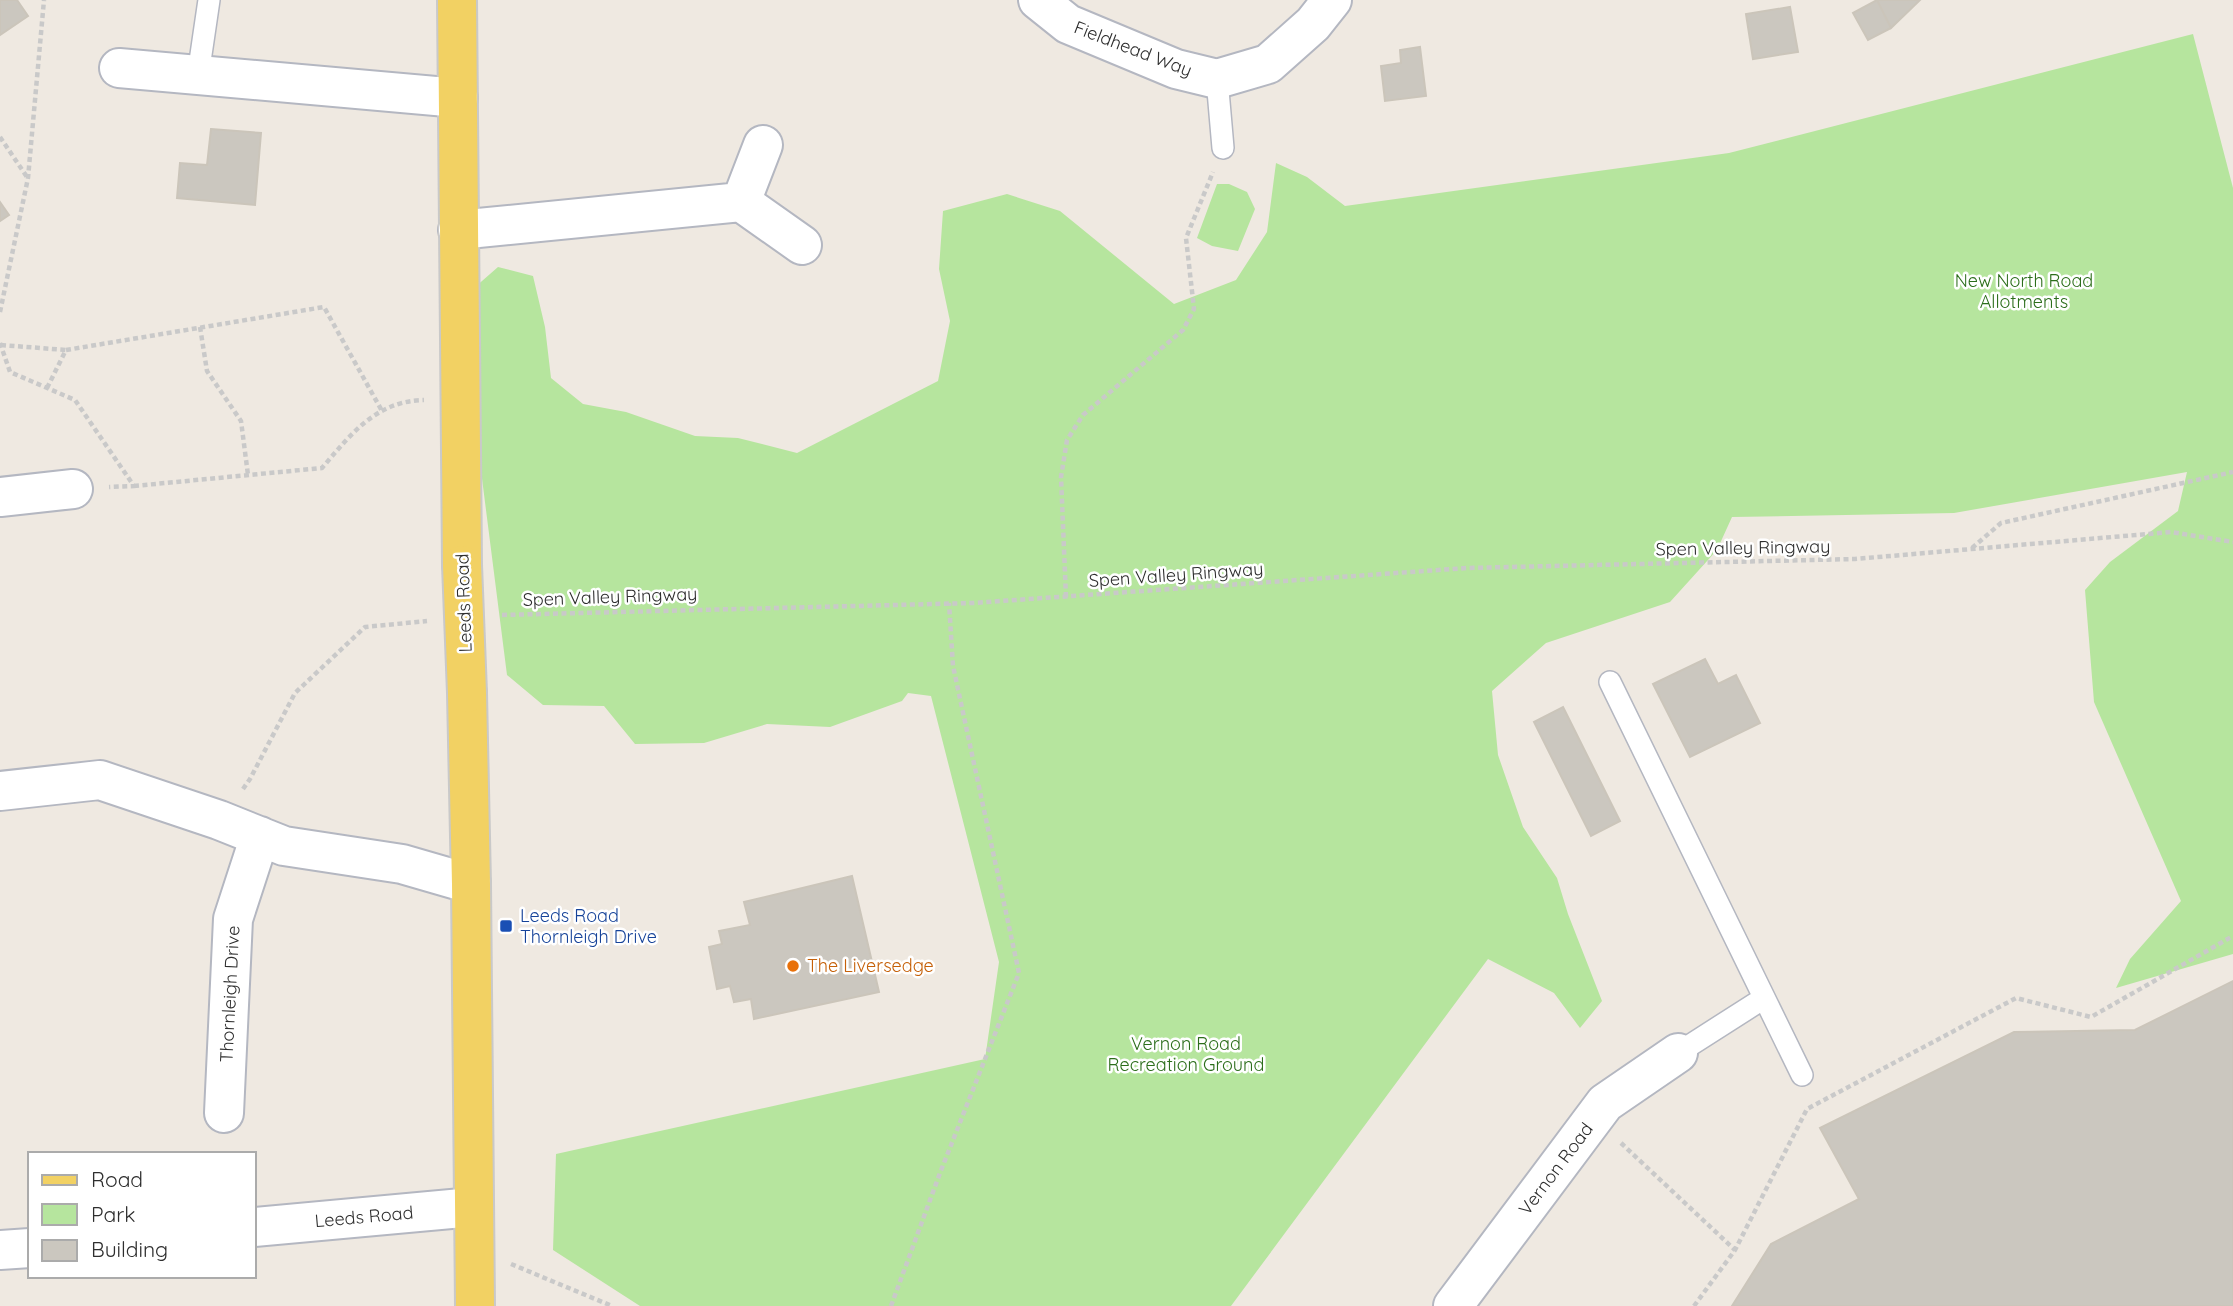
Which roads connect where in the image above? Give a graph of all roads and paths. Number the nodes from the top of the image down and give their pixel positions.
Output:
1 (44, 0) edge
2 (209, 0) edge
3 (457, 0) edge
4 (1038, 0) edge
5 (1332, 0) edge
6 (119, 68) dead end
7 (198, 75) junction
8 (1217, 79) junction
9 (458, 98) junction
10 (0, 137) edge
11 (763, 145) dead end
12 (1223, 149) joint
13 (28, 178) junction
14 (741, 202) junction
15 (458, 230) junction
16 (802, 246) dead end
17 (0, 312) edge
18 (200, 327) junction
19 (0, 344) edge
20 (66, 350) junction
21 (47, 388) junction
22 (460, 399) junction
23 (382, 411) junction
24 (2233, 472) edge
25 (248, 475) junction
26 (134, 486) junction
27 (73, 489) joint
28 (0, 496) edge
29 (2233, 542) edge
30 (1971, 549) junction
31 (1066, 597) junction
32 (949, 603) junction
33 (496, 615) dead end
34 (430, 621) dead end
35 (1610, 682) dead end
36 (0, 791) edge
37 (219, 820) junction
38 (260, 836) junction
39 (471, 884) junction
40 (2233, 936) edge
41 (1764, 998) junction
42 (1678, 1052) joint
43 (1802, 1076) dead end
44 (225, 1113) dead end
45 (1594, 1118) junction
46 (473, 1207) junction
47 (256, 1227) edge
48 (28, 1248) edge
49 (0, 1250) edge
50 (1735, 1250) junction
51 (474, 1265) junction
52 (475, 1306) edge
53 (612, 1306) edge
54 (891, 1306) edge
55 (1453, 1306) edge
56 (1694, 1306) edge

1 - 13 path
2 - 7 lane
3 - 9 main road, Leeds Road
4 - 8 street, Fieldhead Way
5 - 8 street
6 - 7 street
7 - 9 street
8 - 12 lane
9 - 15 main road, Leeds Road
10 - 13 path
11 - 14 street
12 - 31 path
13 - 17 path
14 - 15 street
14 - 16 street
15 - 22 main road, Leeds Road
18 - 20 path
18 - 23 path
18 - 25 path
19 - 20 path
19 - 21 path
20 - 21 path
21 - 26 path
22 - 23 path
22 - 39 main road, Leeds Road, bridge
23 - 25 path
24 - 30 path
25 - 26 path
26 - 27 path
27 - 28 street
29 - 30 path, Spen Valley Ringway
30 - 31 path, Spen Valley Ringway
31 - 32 path, Spen Valley Ringway
32 - 33 path, Spen Valley Ringway
32 - 54 path
34 - 37 path
35 - 41 lane
36 - 37 street
37 - 38 street
38 - 39 street
38 - 44 street, Thornleigh Drive
39 - 46 main road, Leeds Road
40 - 50 path
41 - 42 lane
41 - 43 lane
42 - 45 street, Vernon Road
45 - 50 path
45 - 55 street, Vernon Road
46 - 47 street, Leeds Road
46 - 51 main road, Leeds Road
48 - 49 street
50 - 56 path
51 - 52 main road, Leeds Road
51 - 53 path

